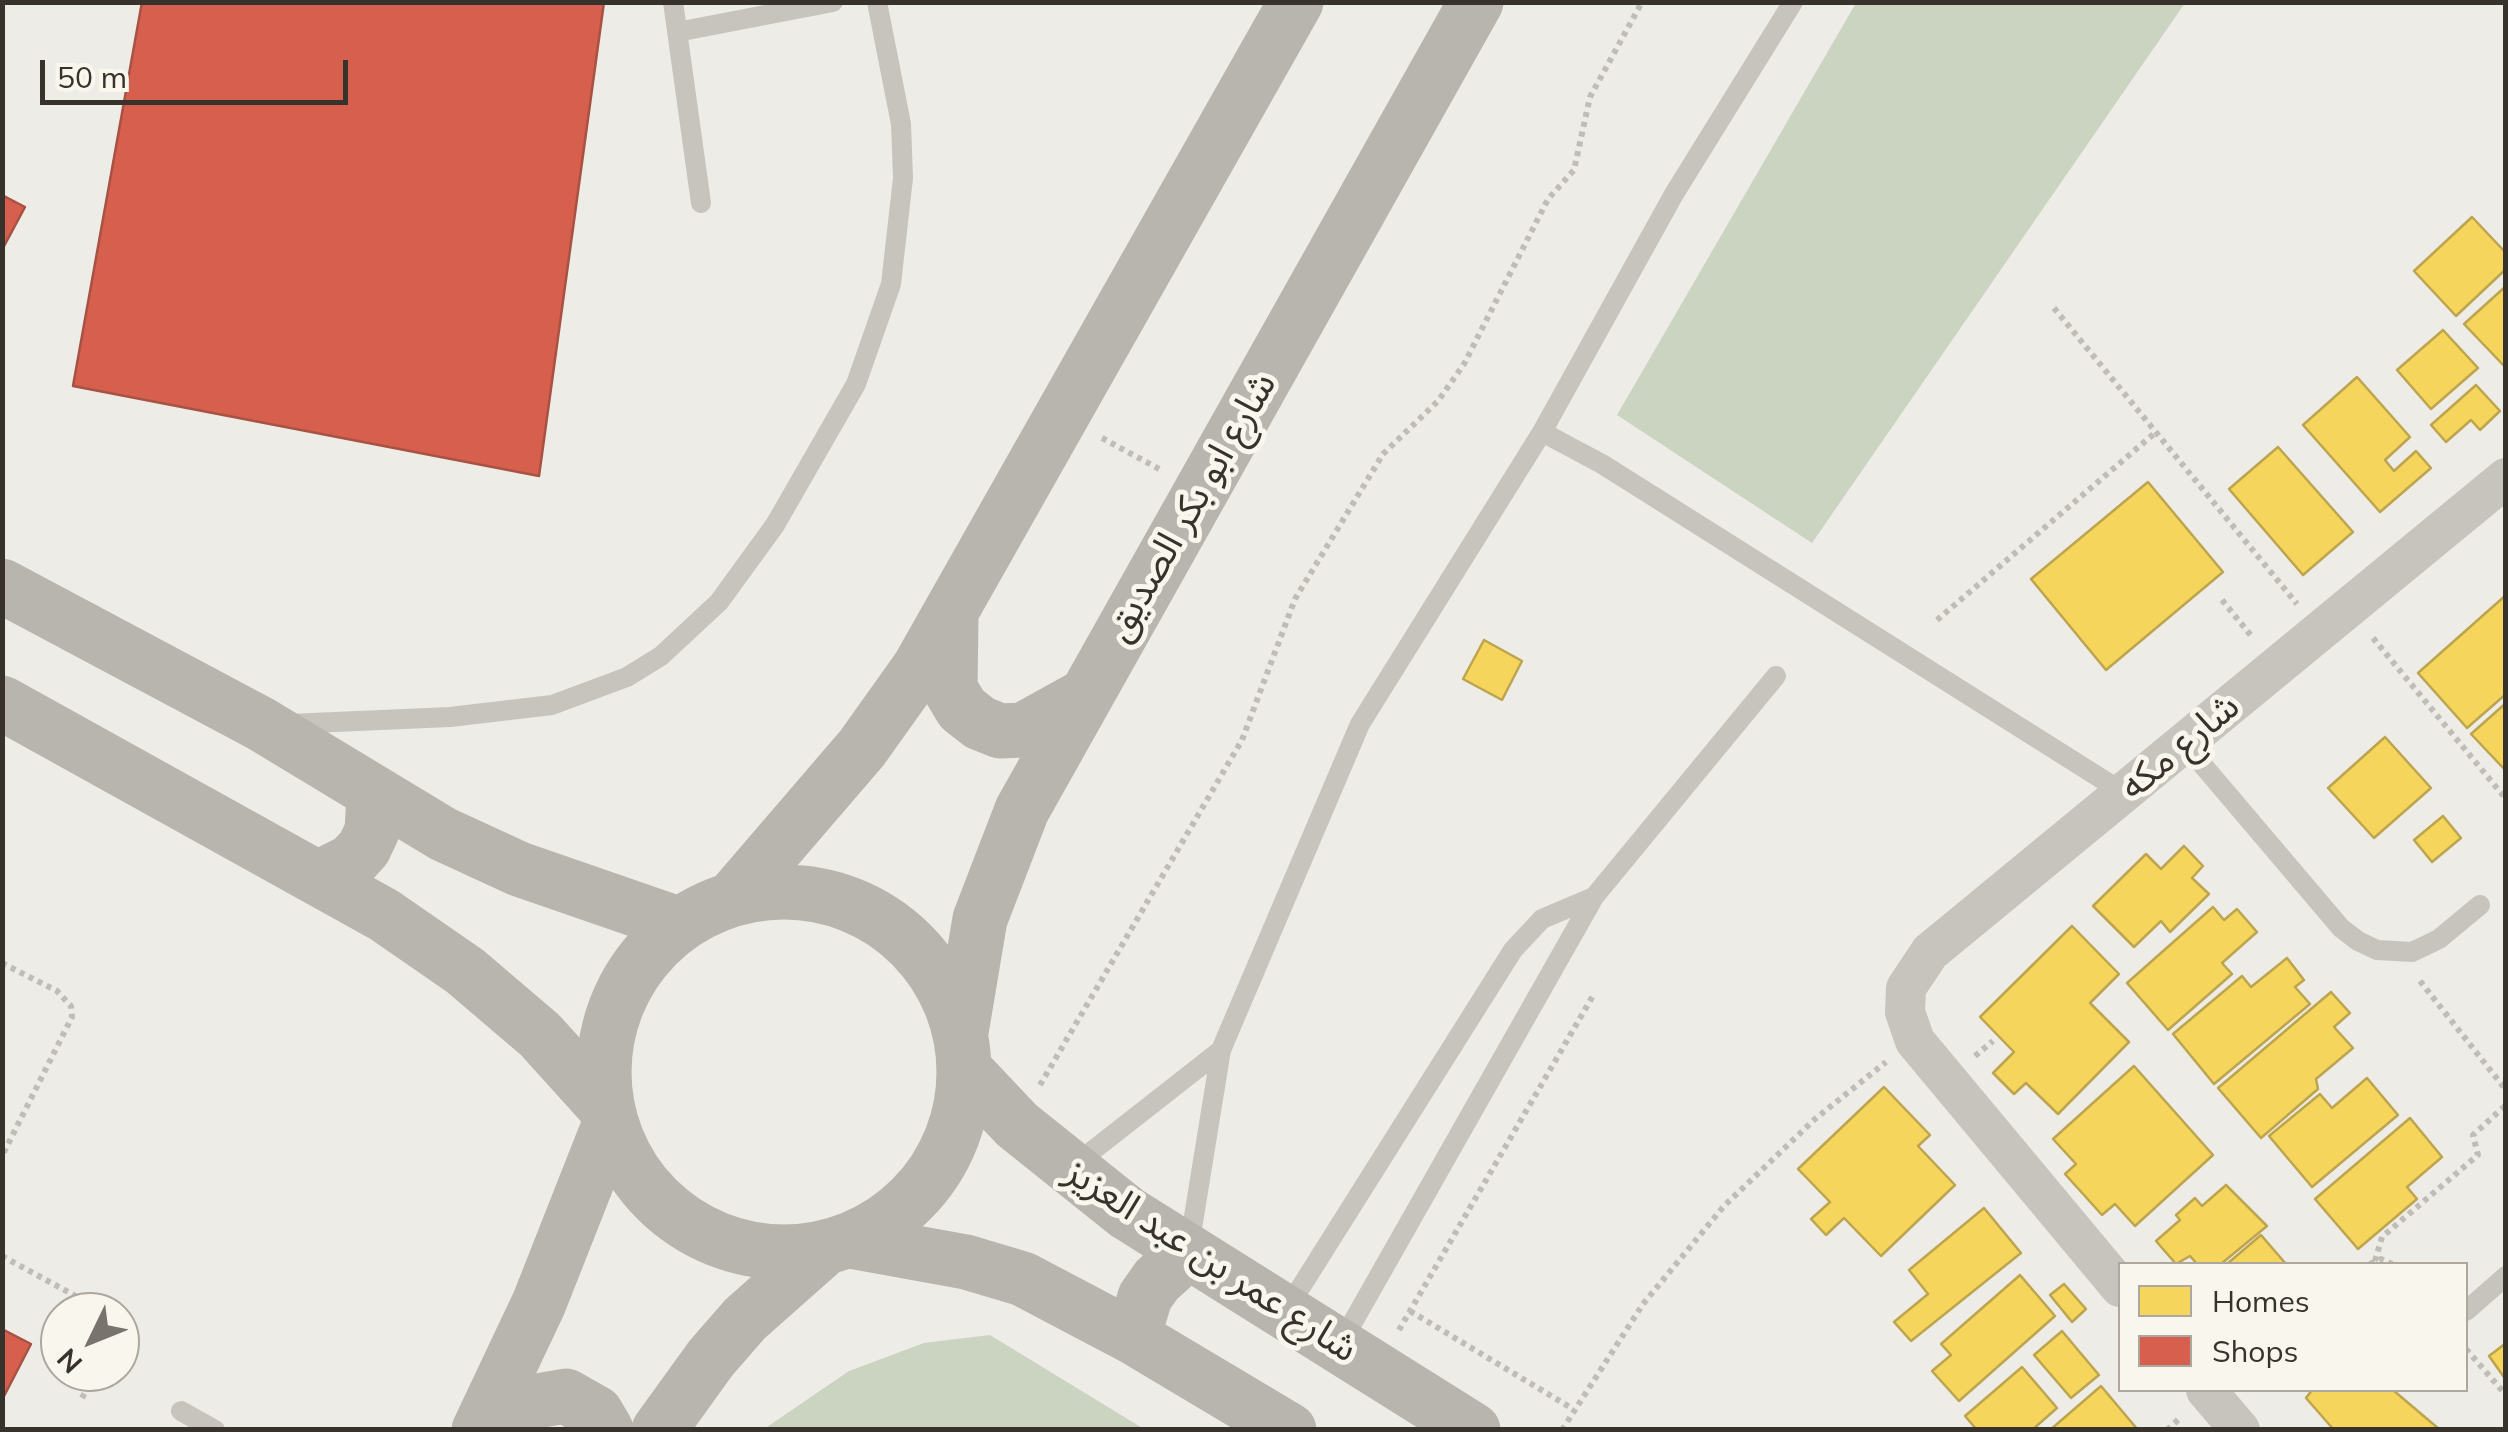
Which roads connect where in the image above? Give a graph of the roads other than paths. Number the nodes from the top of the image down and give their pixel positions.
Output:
1 (674, 2) edge
2 (833, 2) edge
3 (877, 2) edge
4 (1296, 2) edge
5 (1476, 2) edge
6 (1793, 2) edge
7 (677, 32) junction
8 (701, 203) dead end
9 (1542, 432) junction
10 (2506, 478) edge
11 (2, 586) edge
12 (952, 608) junction
13 (1776, 676) dead end
14 (1081, 698) junction
15 (2, 703) edge
16 (262, 724) junction
17 (2184, 743) junction
18 (2124, 793) junction
19 (374, 796) junction
20 (320, 876) junction
21 (734, 896) junction
22 (1594, 897) junction
23 (2480, 905) dead end
24 (678, 924) junction
25 (1220, 1050) junction
26 (964, 1052) junction
27 (608, 1116) junction
28 (1069, 1170) junction
29 (837, 1245) junction
30 (1188, 1252) junction
31 (2506, 1276) edge
32 (2118, 1285) edge
33 (2468, 1309) edge
34 (1286, 1311) junction
35 (1133, 1337) junction
36 (1358, 1358) junction
37 (2208, 1392) edge
38 (181, 1412) dead end
39 (215, 1430) edge
40 (483, 1430) edge
41 (606, 1430) edge
42 (659, 1430) edge
43 (1289, 1430) edge
44 (1472, 1430) edge
45 (2240, 1430) edge

1 - 7 lane
2 - 7 lane
3 - 16 lane
4 - 12 main road
5 - 14 main road, شارع ابو بكر الصديق
6 - 9 lane
7 - 8 lane
9 - 18 lane
9 - 25 lane
10 - 17 street, شارع مكه
11 - 16 main road
12 - 14 main road
12 - 21 main road
13 - 22 lane
14 - 26 main road, شارع ابو بكر الصديق
15 - 20 main road
16 - 19 main road
17 - 18 street, شارع مكه
17 - 23 lane
18 - 32 street, شارع مكه
19 - 20 main road
19 - 24 main road
20 - 27 main road
21 - 24 main road
21 - 26 main road, شارع عمر بن عبد العزيز
22 - 34 lane
22 - 36 lane
24 - 27 main road
25 - 28 lane
25 - 30 lane
26 - 28 main road, شارع عمر بن عبد العزيز
26 - 29 main road, شارع ابو بكر الصديق
27 - 29 main road
27 - 40 main road
28 - 30 main road, شارع عمر بن عبد العزيز
29 - 35 main road
29 - 42 main road
30 - 34 main road, شارع عمر بن عبد العزيز
30 - 35 main road
31 - 33 lane
34 - 36 main road, شارع عمر بن عبد العزيز
35 - 43 main road
36 - 44 main road, شارع عمر بن عبد العزيز
37 - 45 street
38 - 39 lane
40 - 41 main road

